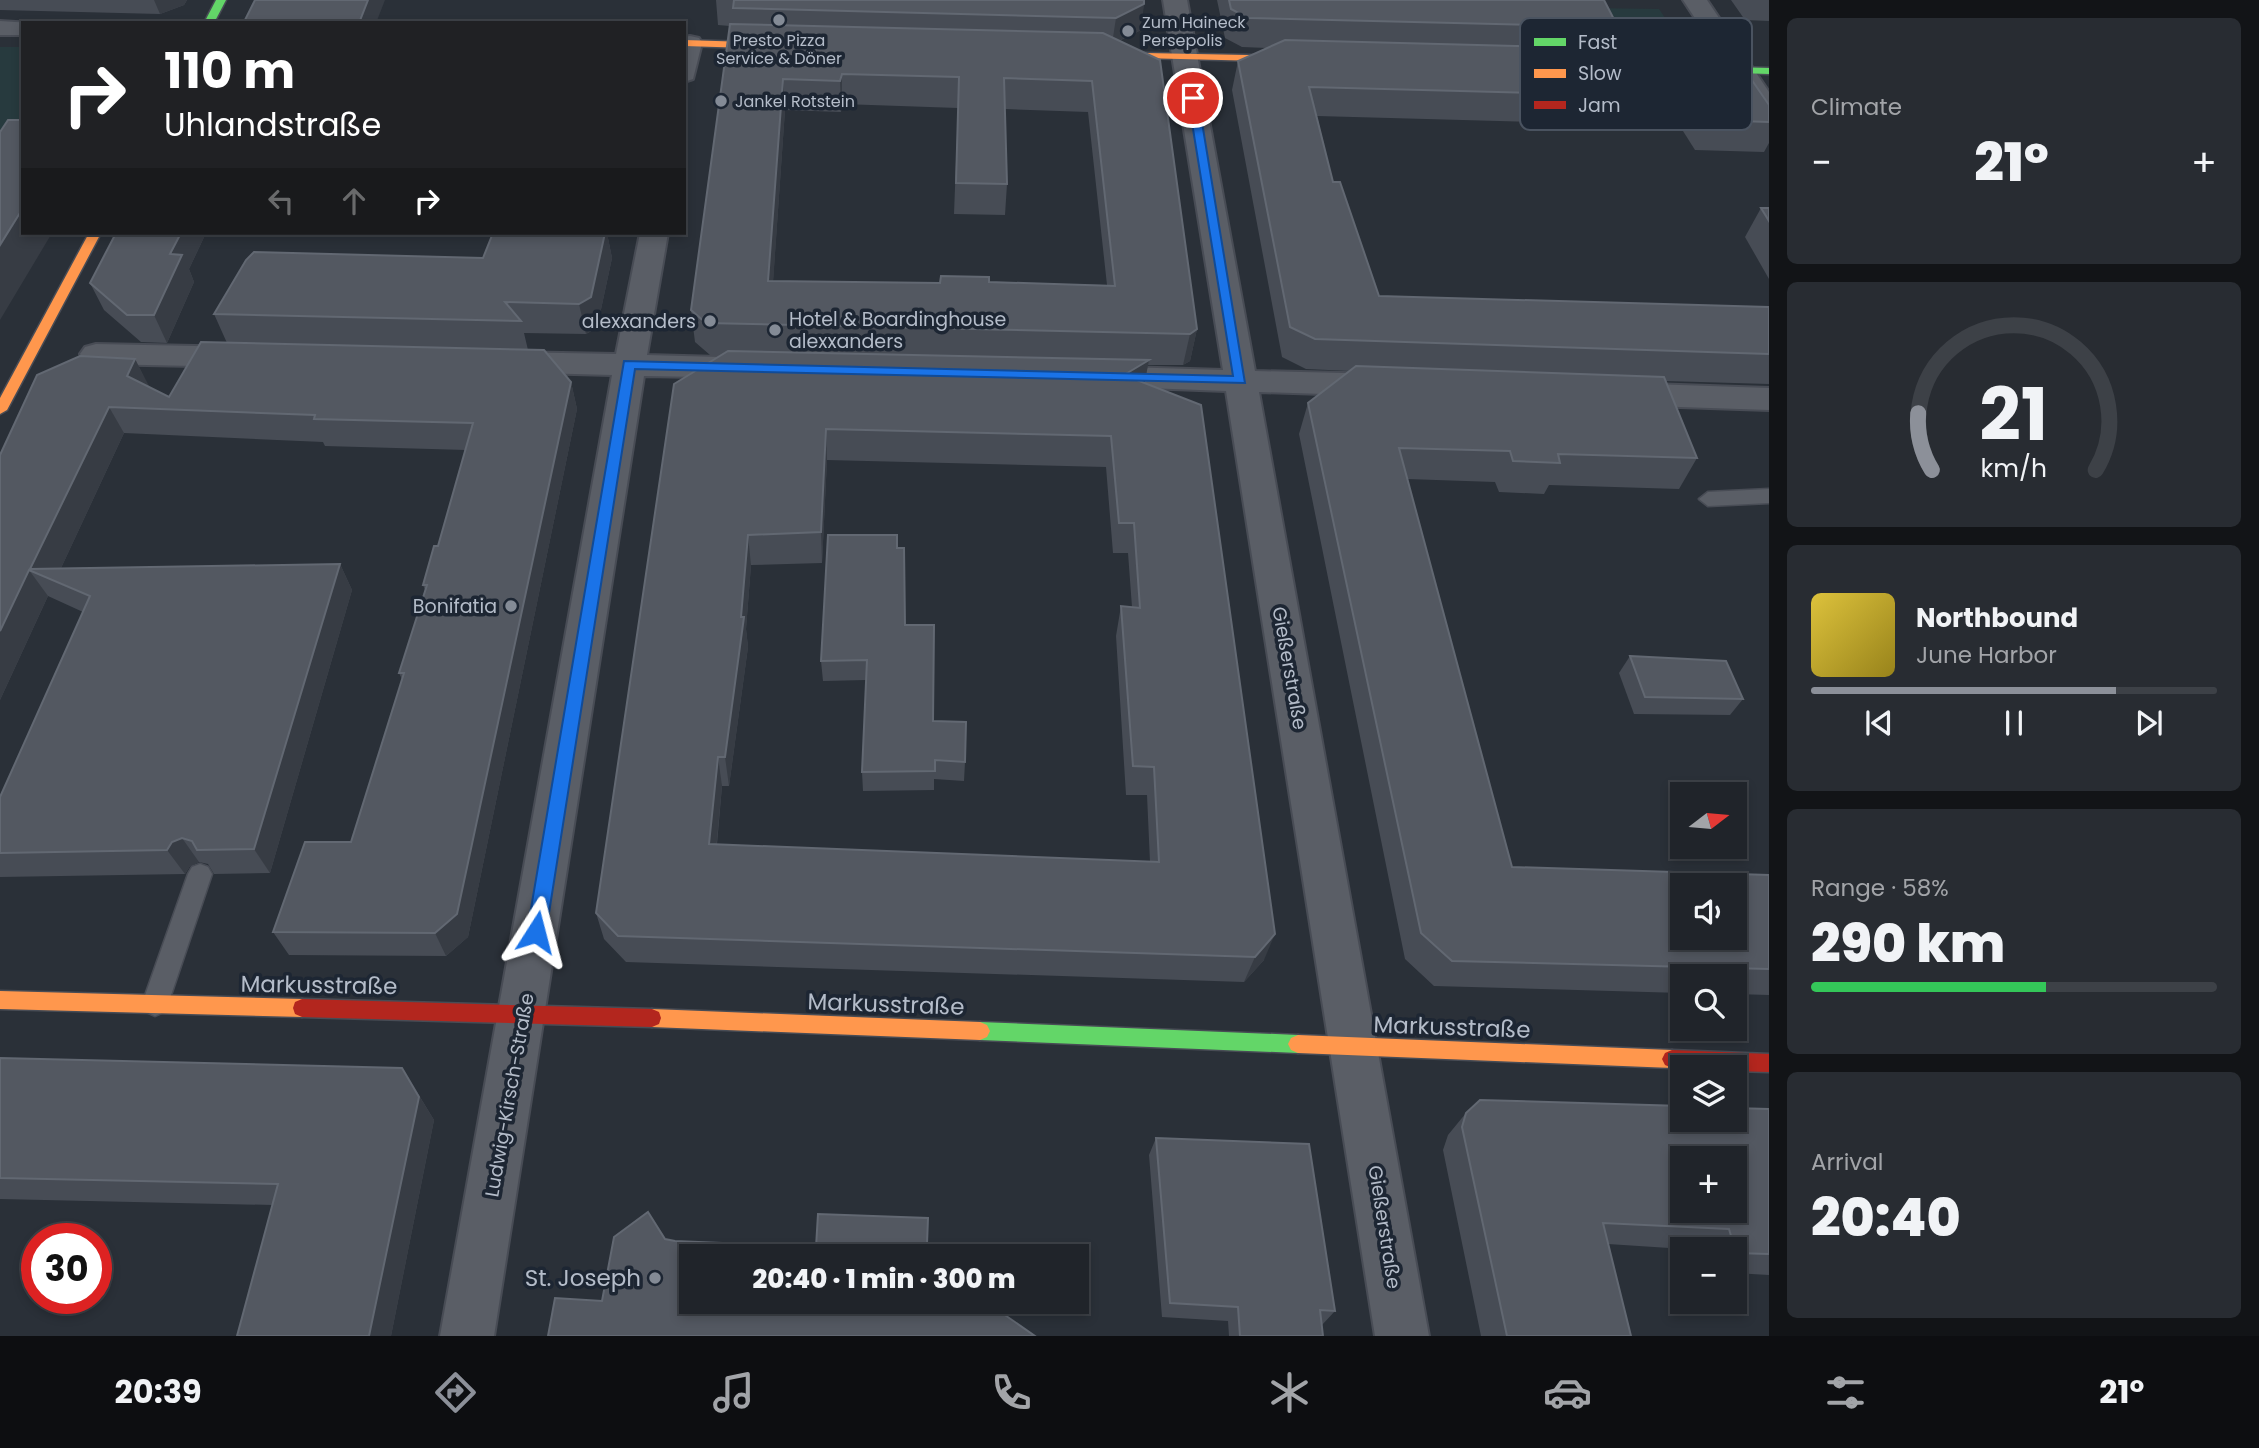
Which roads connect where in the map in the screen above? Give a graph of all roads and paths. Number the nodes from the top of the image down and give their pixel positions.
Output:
1 (221, 0) edge
2 (1175, 0) edge
3 (1695, 0) edge
4 (1707, 18) edge
5 (210, 21) edge
6 (0, 28) edge
7 (21, 29) edge
8 (687, 43) edge
9 (796, 46) edge
10 (1087, 54) edge
11 (1186, 56) junction
12 (1311, 60) edge
13 (1752, 85) edge
14 (1769, 111) edge
15 (94, 235) edge
16 (654, 235) edge
17 (96, 354) edge
18 (274, 357) edge
19 (465, 361) edge
20 (629, 364) junction
21 (782, 368) edge
22 (1060, 376) edge
23 (1240, 380) junction
24 (1421, 387) edge
25 (1588, 393) edge
26 (1769, 399) edge
27 (0, 410) edge
28 (1769, 496) edge
29 (1708, 499) dead end
30 (200, 874) edge
31 (0, 1000) edge
32 (155, 1004) junction
33 (523, 1013) junction
34 (1355, 1045) junction
35 (1769, 1063) edge
36 (467, 1336) edge
37 (1402, 1336) edge

1 - 5 street
2 - 11 street, Gießerstraße
3 - 4 street
6 - 7 street
8 - 9 street
10 - 11 street
11 - 12 street
11 - 23 street, Gießerstraße
13 - 14 street
15 - 27 street
16 - 20 street, Ludwig-Kirsch-Straße
17 - 18 street
19 - 20 street
20 - 21 street
20 - 33 street, Ludwig-Kirsch-Straße
22 - 23 street
23 - 24 street
23 - 34 street, Gießerstraße
25 - 26 street
28 - 29 lane
30 - 32 lane
31 - 32 street, Markusstraße
32 - 33 street, Markusstraße
33 - 34 street, Markusstraße
33 - 36 street, Ludwig-Kirsch-Straße
34 - 35 street, Markusstraße
34 - 37 street, Gießerstraße

